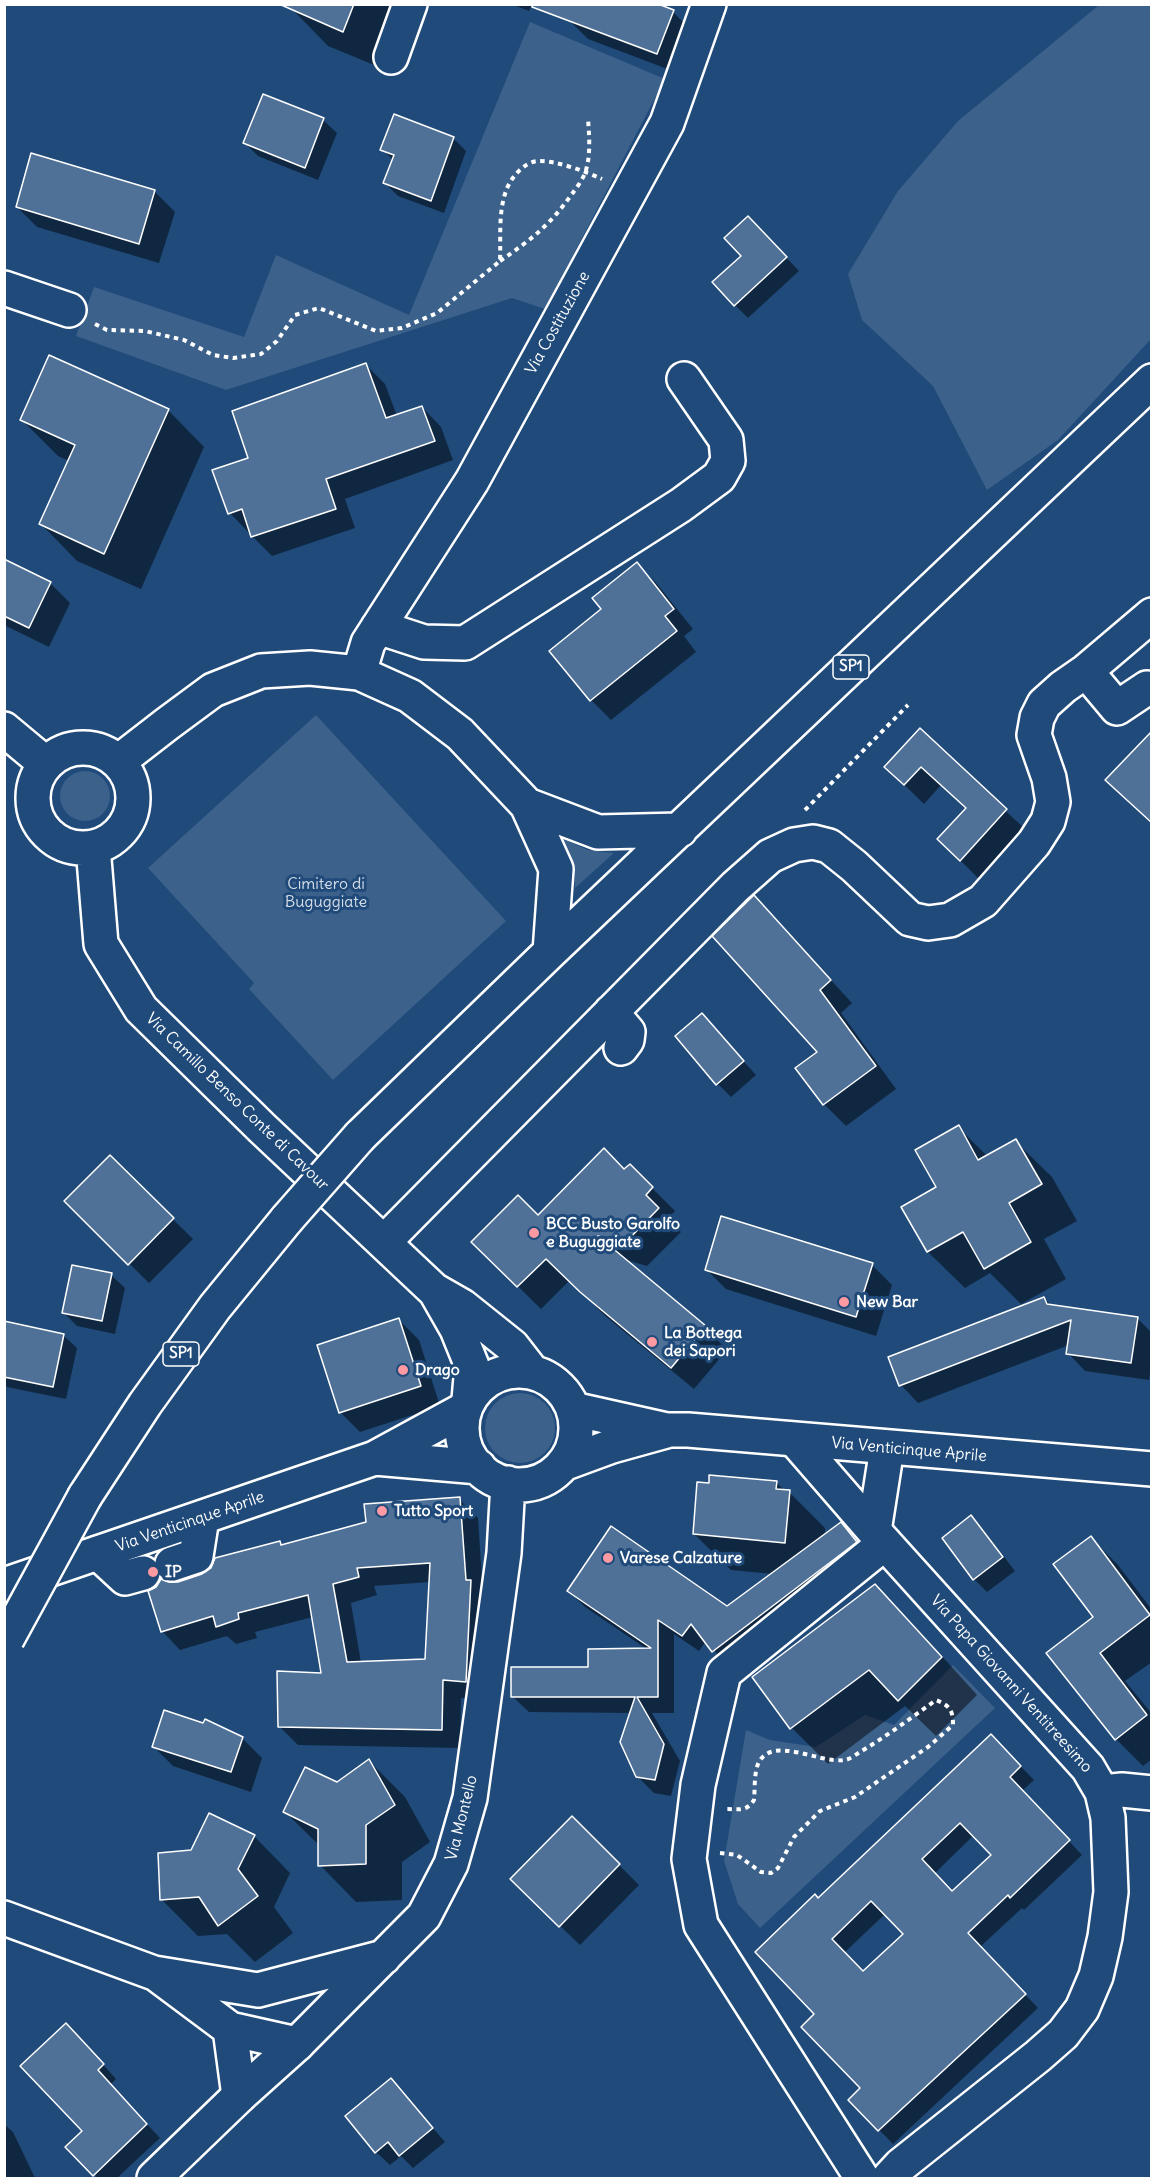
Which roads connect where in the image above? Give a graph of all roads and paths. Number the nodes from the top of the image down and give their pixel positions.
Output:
1 (410, 4) edge
2 (709, 4) edge
3 (391, 57) dead end
4 (588, 118) dead end
5 (586, 172) junction
6 (630, 192) junction
7 (500, 261) junction
8 (4, 288) edge
9 (69, 310) joint
10 (684, 379) dead end
11 (1152, 381) edge
12 (1152, 615) edge
13 (378, 627) junction
14 (1086, 671) junction
15 (359, 673) junction
16 (1147, 688) dead end
17 (909, 705) dead end
18 (4, 729) edge
19 (118, 762) junction
20 (46, 764) junction
21 (527, 806) junction
22 (808, 827) junction
23 (680, 830) junction
24 (93, 847) junction
25 (550, 952) junction
26 (610, 1012) junction
27 (621, 1048) dead end
28 (384, 1242) junction
29 (434, 1290) junction
30 (533, 1372) junction
31 (467, 1405) junction
32 (573, 1409) junction
33 (667, 1430) junction
34 (795, 1440) junction
35 (887, 1448) junction
36 (375, 1458) junction
37 (563, 1464) junction
38 (479, 1467) junction
39 (1152, 1469) edge
40 (508, 1483) junction
41 (201, 1518) junction
42 (879, 1537) junction
43 (98, 1553) junction
44 (4, 1585) edge
45 (6, 1641) edge
46 (1102, 1792) junction
47 (1152, 1792) edge
48 (695, 1808) junction
49 (690, 1850) junction
50 (4, 1918) edge
51 (385, 1956) junction
52 (154, 1973) junction
53 (258, 1990) junction
54 (230, 2029) junction
55 (297, 2044) junction
56 (239, 2096) junction
57 (154, 2178) edge
58 (862, 2178) edge
59 (889, 2178) edge

1 - 3 main road
2 - 6 main road, Via Costituzione
4 - 5 path
5 - 6 path
5 - 7 path
5 - 7 path
6 - 13 main road, Via Costituzione
7 - 9 path
8 - 9 main road
10 - 13 main road
11 - 23 main road, SP1
12 - 14 main road
13 - 15 main road, Via Costituzione
14 - 16 main road
14 - 22 main road
15 - 19 main road
15 - 21 main road
17 - 22 path
18 - 20 main road
19 - 20 main road
19 - 24 main road
20 - 24 main road
21 - 23 main road
21 - 25 main road
22 - 26 main road
23 - 25 main road, SP1
24 - 28 main road, Via Camillo Benso Conte di Cavour
25 - 45 main road, SP1, bridge
26 - 27 main road
26 - 28 main road
28 - 29 main road, Via Camillo Benso Conte di Cavour
29 - 30 main road, Via Camillo Benso Conte di Cavour
29 - 31 main road, Via Camillo Benso Conte di Cavour
30 - 31 main road
30 - 32 main road
31 - 36 main road, Via Venticinque Aprile
31 - 38 main road
32 - 33 main road, Via Venticinque Aprile
32 - 37 main road
33 - 34 main road, Via Venticinque Aprile
33 - 37 main road, Via Venticinque Aprile
34 - 35 main road, Via Venticinque Aprile
34 - 42 main road, Via Papa Giovanni Ventitreesimo
35 - 39 main road, Via Venticinque Aprile
35 - 42 main road
36 - 38 main road, Via Venticinque Aprile
36 - 41 main road, Via Venticinque Aprile
37 - 40 main road
38 - 40 main road
40 - 51 main road, Via Montello
41 - 43 main road, Via Venticinque Aprile
41 - 43 main road
42 - 46 main road, Via Papa Giovanni Ventitreesimo
42 - 48 main road
43 - 44 main road, Via Venticinque Aprile
46 - 47 main road
46 - 59 main road, Via Papa Giovanni Ventitreesimo
48 - 49 main road
48 - 49 path
49 - 58 main road
50 - 52 main road
51 - 53 main road
51 - 55 main road, Via Montello
52 - 53 main road
52 - 54 main road
53 - 55 main road
54 - 55 main road
54 - 56 main road
55 - 56 main road, Via Montello
56 - 57 main road, Via Montello

